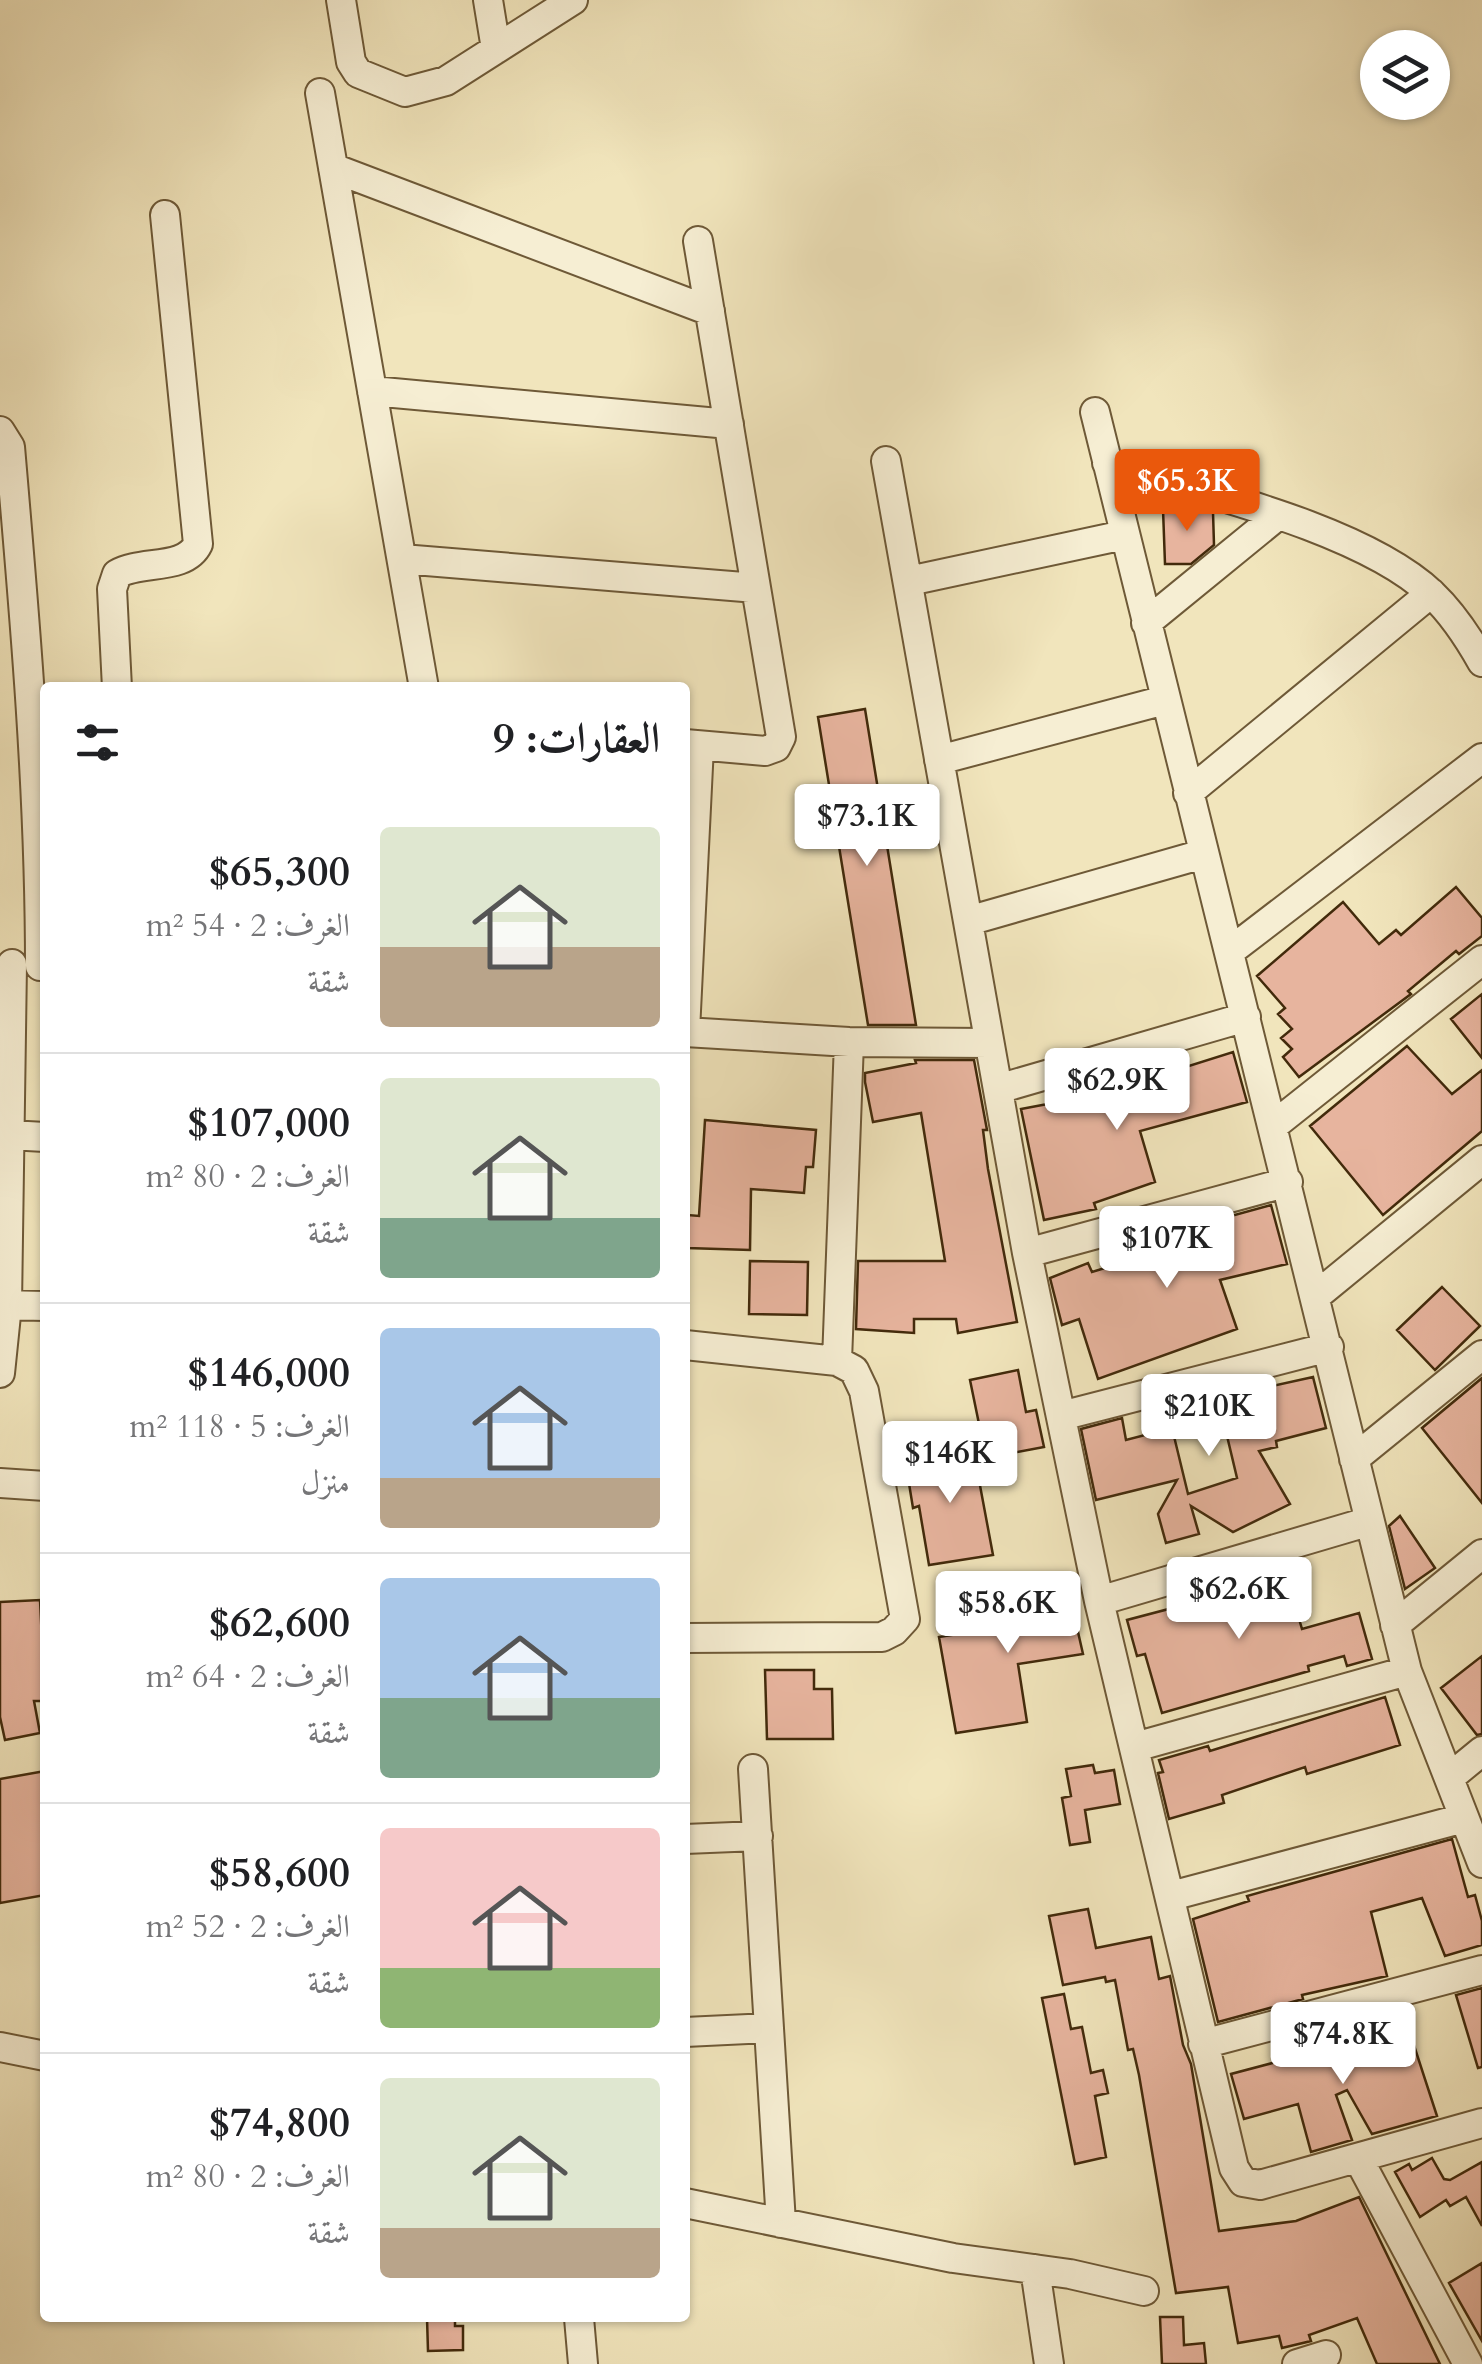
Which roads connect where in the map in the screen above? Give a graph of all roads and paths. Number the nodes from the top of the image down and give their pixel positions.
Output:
1 (340, 0) edge
2 (488, 0) edge
3 (573, 0) edge
4 (496, 49) junction
5 (320, 93) dead end
6 (333, 168) junction
7 (164, 215) dead end
8 (698, 241) dead end
9 (710, 312) junction
10 (372, 391) junction
11 (1095, 412) dead end
12 (729, 424) junction
13 (0, 431) edge
14 (886, 461) dead end
15 (1107, 462) junction
16 (1277, 516) junction
17 (1124, 536) junction
18 (402, 559) junction
19 (909, 581) junction
20 (756, 588) junction
21 (1432, 593) junction
22 (1146, 623) junction
23 (1482, 662) edge
24 (117, 682) edge
25 (423, 682) edge
26 (1165, 700) junction
27 (692, 745) edge
28 (1482, 758) edge
29 (939, 760) junction
30 (1188, 793) junction
31 (690, 826) edge
32 (1203, 854) junction
33 (968, 921) junction
34 (1228, 952) junction
35 (1482, 960) edge
36 (24, 965) edge
37 (1246, 1017) junction
38 (690, 1031) edge
39 (849, 1042) junction
40 (990, 1044) junction
41 (998, 1089) junction
42 (1273, 1126) junction
43 (9, 1136) junction
44 (40, 1138) edge
45 (1482, 1160) edge
46 (1288, 1182) junction
47 (1028, 1254) junction
48 (1316, 1296) junction
49 (4, 1305) edge
50 (40, 1306) edge
51 (690, 1346) edge
52 (1329, 1347) junction
53 (1482, 1356) edge
54 (837, 1361) junction
55 (0, 1373) edge
56 (1061, 1416) junction
57 (1354, 1459) junction
58 (0, 1483) edge
59 (40, 1486) edge
60 (1368, 1522) junction
61 (1482, 1554) edge
62 (1100, 1601) junction
63 (1394, 1625) junction
64 (690, 1638) edge
65 (1407, 1671) junction
66 (1134, 1747) junction
67 (1482, 1751) edge
68 (753, 1769) dead end
69 (1448, 1778) junction
70 (1464, 1818) junction
71 (758, 1836) junction
72 (690, 1839) edge
73 (1482, 1864) edge
74 (1171, 1896) junction
75 (1482, 1970) edge
76 (769, 2028) junction
77 (690, 2032) edge
78 (1204, 2044) junction
79 (0, 2047) edge
80 (40, 2055) edge
81 (1482, 2123) edge
82 (1358, 2158) junction
83 (690, 2204) edge
84 (782, 2223) junction
85 (1035, 2269) junction
86 (1144, 2290) dead end
87 (580, 2322) edge
88 (1471, 2353) edge
89 (1326, 2355) dead end
90 (583, 2364) edge
91 (1049, 2364) edge
92 (1297, 2364) edge

1 - 4 street
2 - 4 street
3 - 4 street
5 - 6 street
6 - 9 street
6 - 10 street
7 - 24 street
8 - 9 street
9 - 12 street
10 - 12 street
10 - 18 street
11 - 15 street
12 - 20 street
13 - 36 street
14 - 19 street
15 - 16 street
15 - 17 street
16 - 21 street
16 - 22 street
17 - 19 street
17 - 22 street
18 - 20 street
18 - 25 street
19 - 29 street
20 - 27 street
21 - 23 street
21 - 30 street
22 - 26 street
26 - 29 street
26 - 30 street
27 - 31 street
28 - 34 street
29 - 33 street
30 - 32 street
32 - 33 street
32 - 34 street
33 - 40 street
34 - 37 street
35 - 42 street
36 - 43 street
37 - 41 street
37 - 42 street
38 - 39 street
39 - 40 street
39 - 54 street
40 - 41 street
41 - 47 street
42 - 46 street
43 - 44 street
43 - 49 street
45 - 48 street
46 - 47 street
46 - 48 street
47 - 56 street
48 - 52 street
49 - 50 street
49 - 55 street
51 - 54 street
52 - 56 street
52 - 57 street
53 - 57 street
54 - 64 street
56 - 62 street
57 - 60 street
58 - 59 street
60 - 62 street
60 - 63 street
61 - 63 street
62 - 66 street
63 - 65 street
65 - 66 street
65 - 69 street
66 - 74 street
67 - 69 street
68 - 71 street
69 - 70 street
70 - 73 street
70 - 74 street
71 - 72 street
71 - 76 street
74 - 78 street
75 - 78 street
76 - 77 street
76 - 84 street
78 - 82 street
79 - 80 street
81 - 82 street
82 - 88 street
83 - 84 street
84 - 85 street
85 - 86 street
85 - 91 street
87 - 90 street
89 - 92 street

